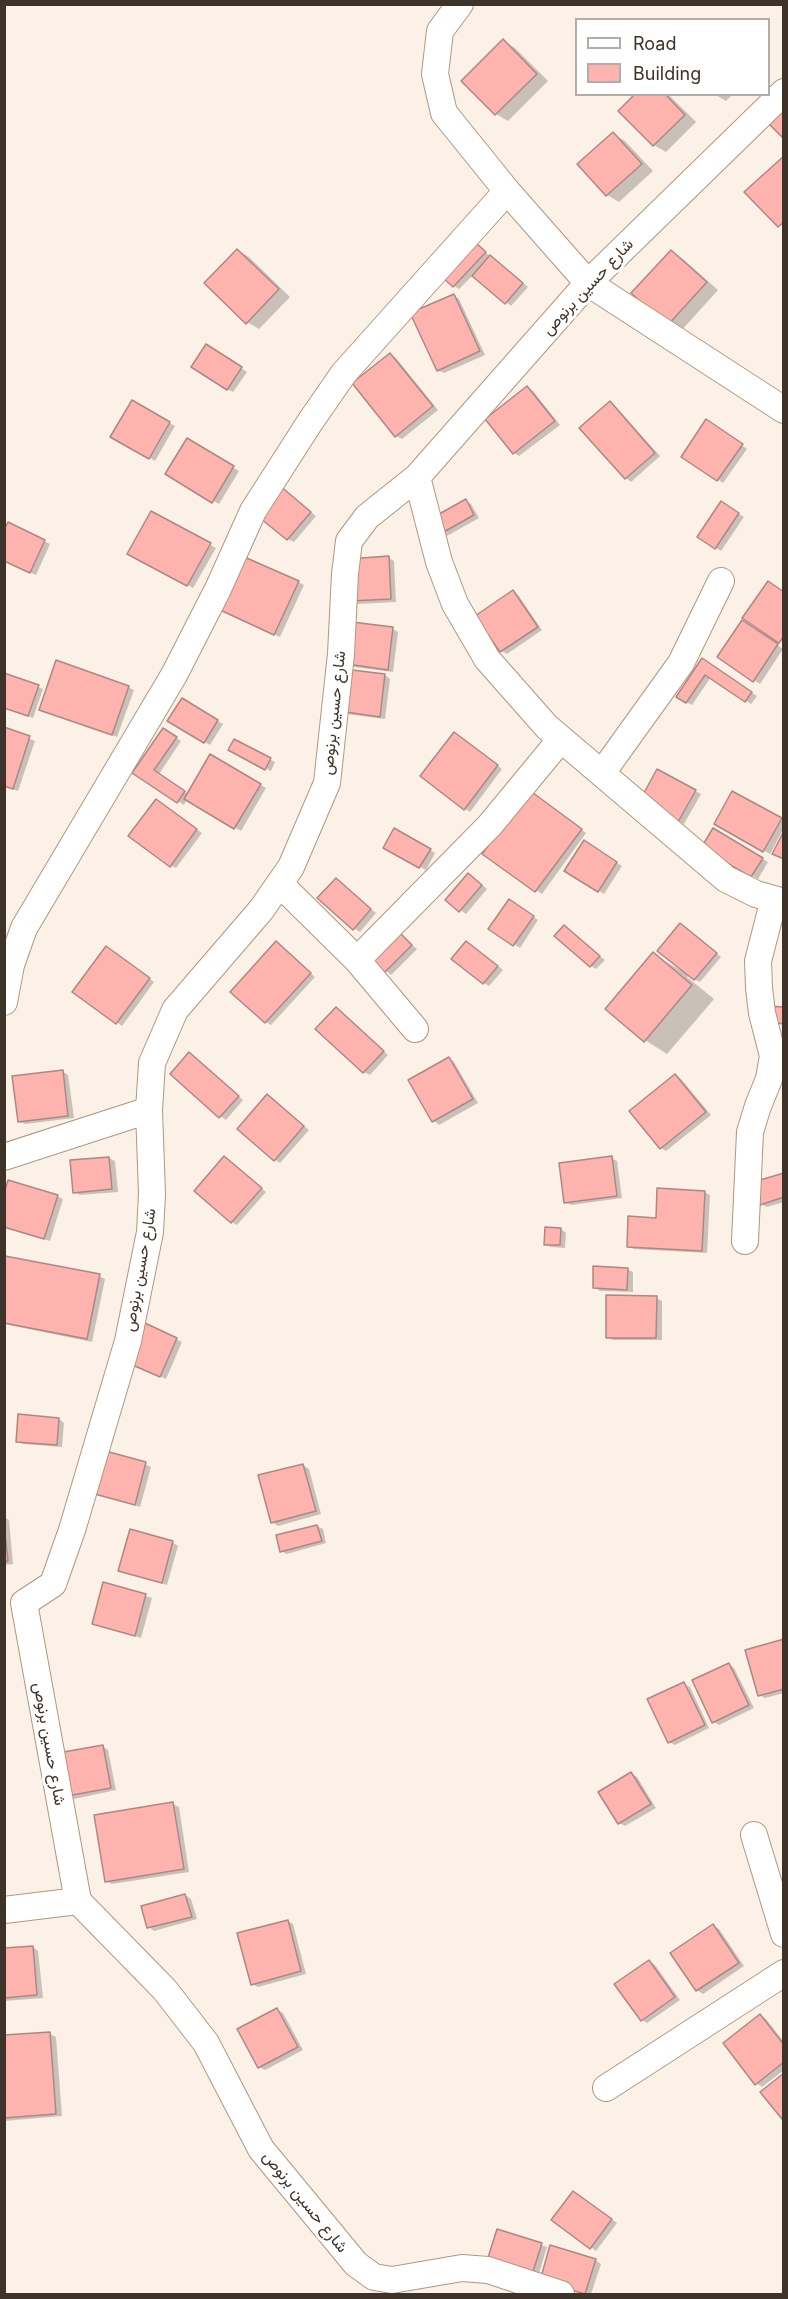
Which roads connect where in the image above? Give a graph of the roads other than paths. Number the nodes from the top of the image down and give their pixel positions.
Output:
1 (460, 4) edge
2 (783, 92) edge
3 (507, 191) junction
4 (588, 283) junction
5 (783, 410) edge
6 (417, 477) junction
7 (721, 581) dead end
8 (561, 739) junction
9 (602, 773) junction
10 (280, 884) junction
11 (779, 901) edge
12 (357, 960) junction
13 (4, 1002) edge
14 (415, 1029) dead end
15 (149, 1110) junction
16 (4, 1157) edge
17 (745, 1241) dead end
18 (14, 1602) edge
19 (754, 1834) dead end
20 (78, 1901) junction
21 (4, 1910) edge
22 (783, 1934) edge
23 (783, 1973) edge
24 (606, 2088) dead end
25 (561, 2295) edge

1 - 3 street
2 - 4 street, شارع حسين برنوص
3 - 4 street
3 - 13 street
4 - 5 street
4 - 6 street, شارع حسين برنوص
6 - 8 street
6 - 10 street, شارع حسين برنوص
7 - 9 street
8 - 9 street
8 - 12 street
9 - 11 street
10 - 12 street
10 - 15 street, شارع حسين برنوص
11 - 17 street
12 - 14 street
15 - 16 street
15 - 18 street, شارع حسين برنوص
18 - 20 street, شارع حسين برنوص
19 - 22 street
20 - 21 street
20 - 25 street, شارع حسين برنوص
23 - 24 street

